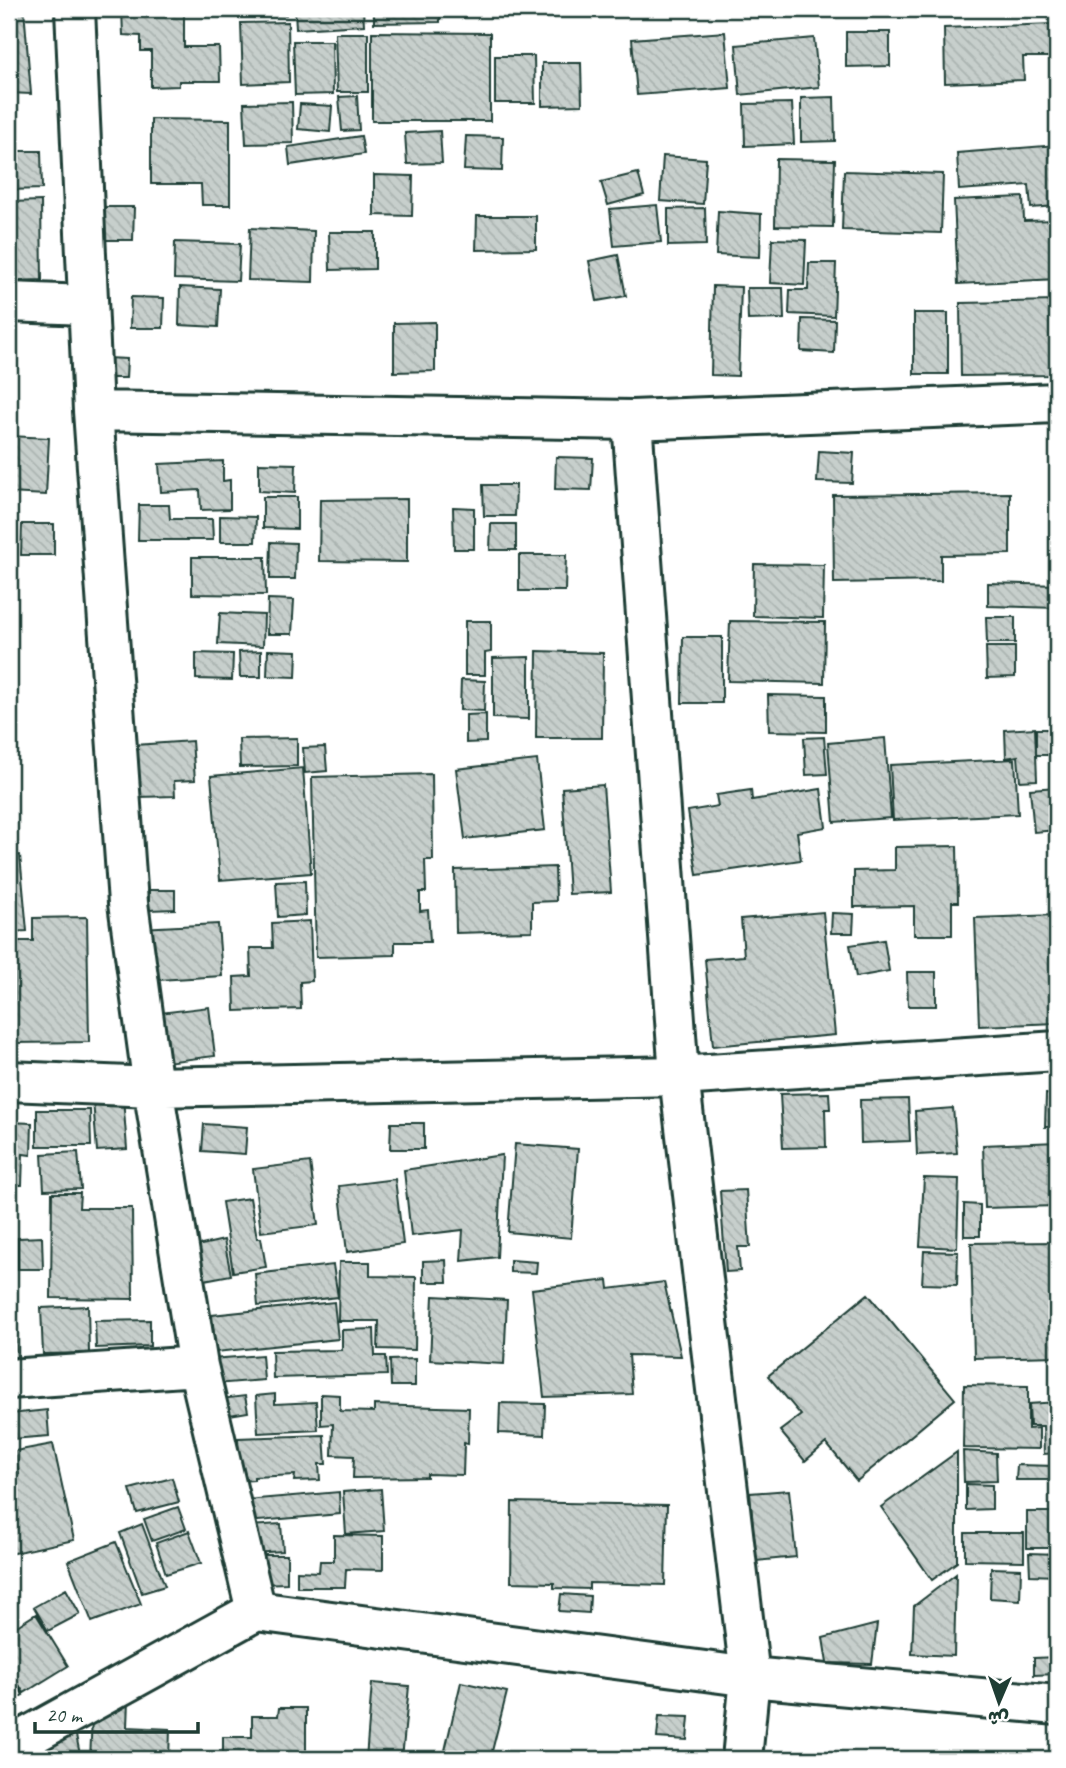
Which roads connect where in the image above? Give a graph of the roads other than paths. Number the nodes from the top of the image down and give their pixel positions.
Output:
1 (75, 9) edge
2 (9, 302) edge
3 (87, 305) junction
4 (1057, 403) edge
5 (93, 411) junction
6 (632, 421) junction
7 (1057, 1051) edge
8 (680, 1076) junction
9 (9, 1081) edge
10 (153, 1087) junction
11 (198, 1366) junction
12 (9, 1378) edge
13 (256, 1611) junction
14 (750, 1678) junction
15 (1057, 1705) edge
16 (9, 1747) edge
17 (741, 1759) edge

1 - 3 street
2 - 3 street
3 - 5 street
4 - 6 street
5 - 6 street
5 - 10 street
6 - 8 street
7 - 8 street
8 - 10 street
8 - 14 street
9 - 10 street
10 - 11 street
11 - 12 street
11 - 13 street
13 - 14 street
13 - 16 street
14 - 15 street
14 - 17 street

